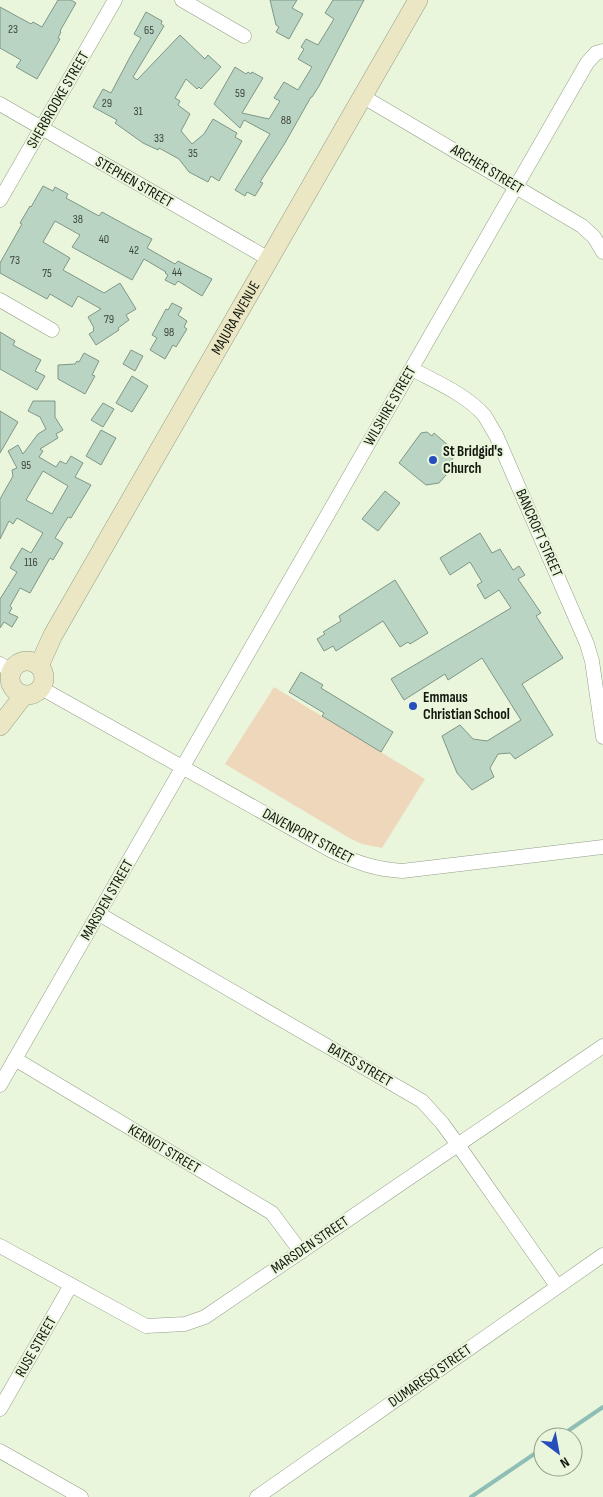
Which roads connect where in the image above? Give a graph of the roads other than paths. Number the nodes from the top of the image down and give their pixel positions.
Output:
1 (115, 0) edge
2 (182, 0) edge
3 (418, 0) edge
4 (244, 36) dead end
5 (603, 51) edge
6 (362, 96) junction
7 (0, 104) edge
8 (42, 128) junction
9 (516, 187) junction
10 (0, 200) edge
11 (603, 252) edge
12 (269, 259) junction
13 (0, 300) edge
14 (52, 330) dead end
15 (412, 369) junction
16 (22, 676) edge
17 (1, 724) edge
18 (603, 737) edge
19 (182, 767) junction
20 (603, 847) edge
21 (99, 914) junction
22 (603, 1046) edge
23 (15, 1059) junction
24 (0, 1085) edge
25 (458, 1145) junction
26 (0, 1246) edge
27 (300, 1252) junction
28 (603, 1255) edge
29 (71, 1285) junction
30 (557, 1286) junction
31 (0, 1409) edge
32 (0, 1451) edge
33 (81, 1497) edge
34 (257, 1497) edge

1 - 8 street, SHERBROOKE STREET
2 - 4 street
3 - 6 main road, MAJURA AVENUE
5 - 9 street, WILSHIRE STREET
6 - 9 street, ARCHER STREET
6 - 12 main road, MAJURA AVENUE
7 - 8 street, STEPHEN STREET
8 - 10 street, SHERBROOKE STREET
8 - 12 street, STEPHEN STREET
9 - 11 street, ARCHER STREET
9 - 15 street, WILSHIRE STREET
12 - 16 main road, MAJURA AVENUE
13 - 14 street
15 - 18 street, BANCROFT STREET
15 - 19 street, WILSHIRE STREET
16 - 17 main road
16 - 19 street, DAVENPORT STREET
19 - 20 street, DAVENPORT STREET
19 - 21 street, MARSDEN STREET
21 - 23 street, MARSDEN STREET
21 - 25 street, BATES STREET
22 - 25 street, MARSDEN STREET
23 - 24 street, MARSDEN STREET
23 - 27 street, KERNOT STREET
25 - 27 street, MARSDEN STREET
25 - 30 street, BATES STREET
26 - 29 street, MARSDEN STREET
27 - 29 street, MARSDEN STREET
28 - 30 street, DUMARESQ STREET
29 - 31 street, RUSE STREET
30 - 34 street, DUMARESQ STREET
32 - 33 street

